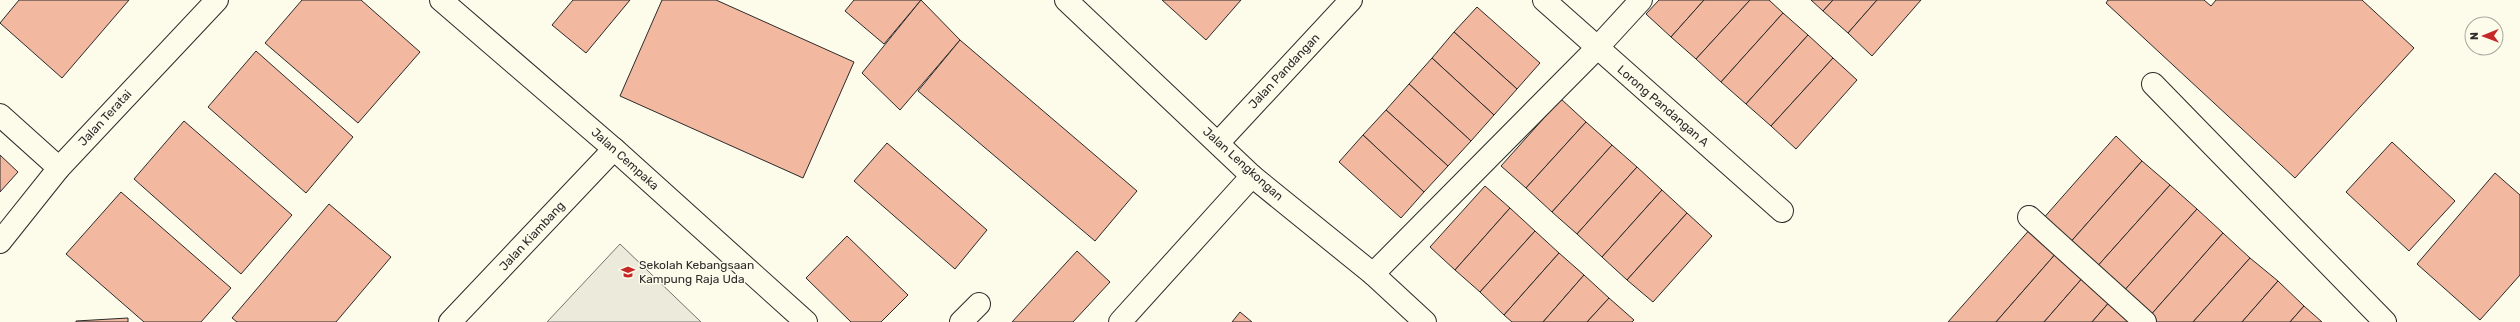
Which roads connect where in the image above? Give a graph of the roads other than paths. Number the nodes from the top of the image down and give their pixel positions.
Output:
1 (217, 0) edge
2 (441, 0) edge
3 (1066, 0) edge
4 (1351, 0) edge
5 (1544, 0) edge
6 (1641, 0) edge
7 (1597, 48) junction
8 (2153, 84) dead end
9 (0, 115) edge
10 (1218, 143) junction
11 (614, 149) junction
12 (59, 168) junction
13 (1252, 176) junction
14 (1782, 210) dead end
15 (2029, 217) dead end
16 (0, 242) edge
17 (1373, 274) junction
18 (979, 304) dead end
19 (450, 322) edge
20 (806, 322) edge
21 (961, 322) edge
22 (1120, 322) edge
23 (1425, 322) edge
24 (2145, 322) edge
25 (2384, 322) edge

1 - 12 street, Jalan Teratai
2 - 11 street, Jalan Cempaka
3 - 10 street, Jalan Lengkongan
4 - 10 street, Jalan Pandangan
5 - 7 street, Lorong Pandangan A
6 - 7 street
7 - 14 street, Lorong Pandangan A
7 - 17 street
8 - 25 street
9 - 12 street
10 - 13 street, Jalan Lengkongan
11 - 19 street, Jalan Kiambang
11 - 20 street, Jalan Cempaka
12 - 16 street, Jalan Teratai
13 - 17 street, Jalan Lengkongan
13 - 22 street
15 - 24 street
17 - 23 street, Jalan Lengkongan
18 - 21 street

